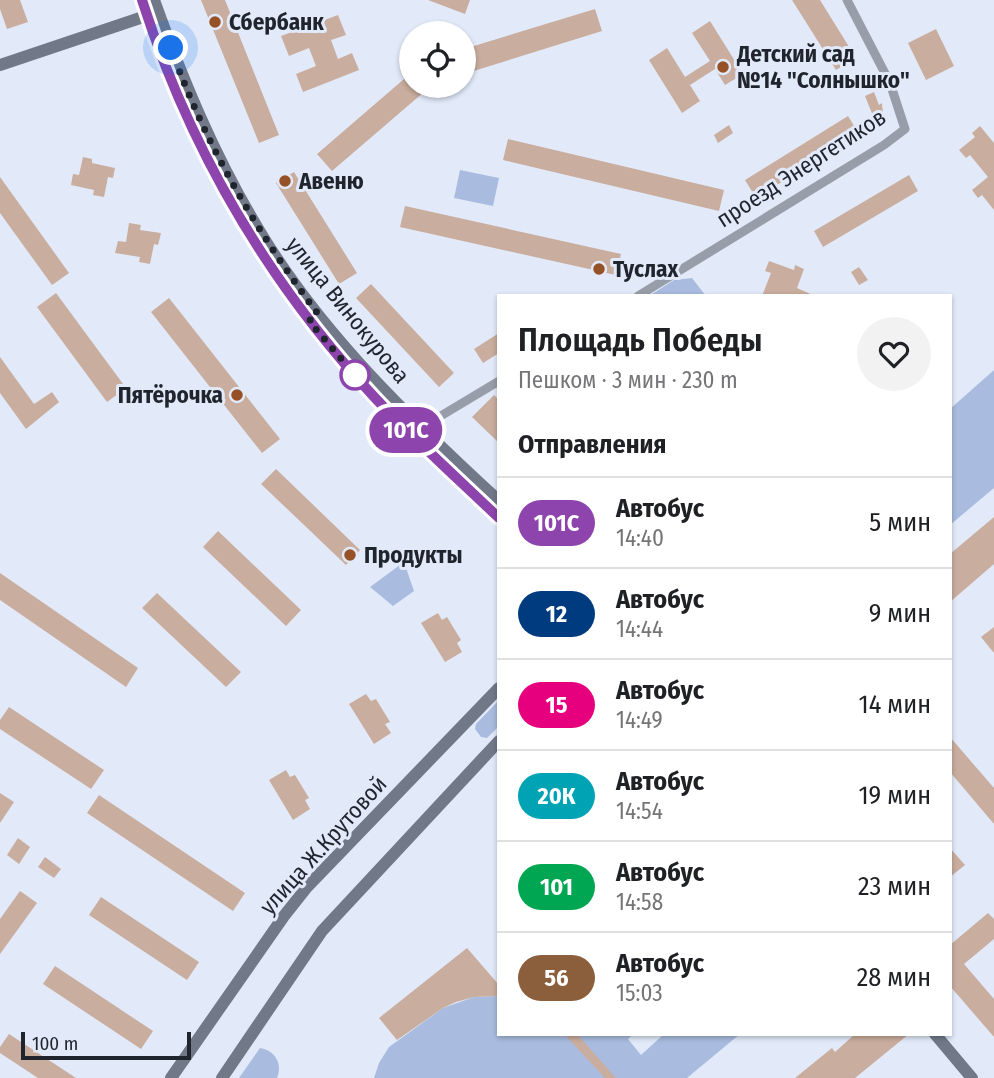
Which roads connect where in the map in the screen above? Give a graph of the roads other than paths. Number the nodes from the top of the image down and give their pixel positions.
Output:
1 (142, 0) edge
2 (847, 0) edge
3 (153, 9) edge
4 (0, 65) edge
5 (641, 294) edge
6 (497, 382) edge
7 (419, 435) junction
8 (497, 500) edge
9 (497, 516) edge
10 (497, 690) edge
11 (497, 743) edge
12 (936, 1036) edge
13 (171, 1078) edge
14 (222, 1078) edge
15 (972, 1078) edge

1 - 3 main road, улица Винокурова
2 - 5 street, проезд Энергетиков
3 - 4 main road
3 - 7 main road, улица Винокурова
6 - 7 street
7 - 8 main road, улица Винокурова
7 - 9 main road, улица Винокурова
10 - 13 main road, улица Ж.Крутовой
11 - 14 main road
12 - 15 main road

